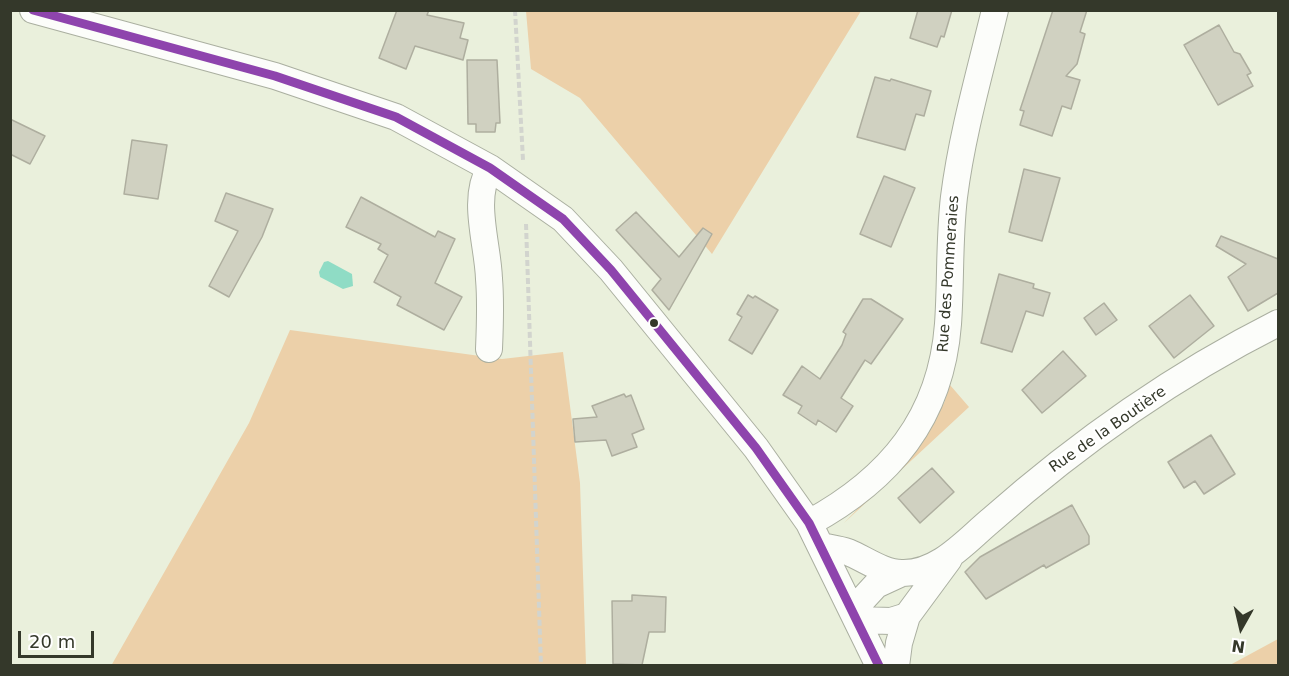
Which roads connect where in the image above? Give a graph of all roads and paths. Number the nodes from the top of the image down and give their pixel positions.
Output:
1 (33, 10) edge
2 (515, 10) edge
3 (995, 10) edge
4 (490, 168) junction
5 (525, 191) junction
6 (1278, 323) edge
7 (489, 349) dead end
8 (815, 535) junction
9 (950, 556) junction
10 (902, 573) junction
11 (855, 615) junction
12 (907, 616) junction
13 (542, 666) edge
14 (879, 666) edge
15 (896, 666) edge

1 - 4 street
2 - 5 path
3 - 8 street, Rue des Pommeraies
4 - 5 street
4 - 7 street
5 - 8 street
5 - 13 path
6 - 9 street, Rue de la Boutière
8 - 10 street, Rue de la Boutière
8 - 11 street
9 - 10 street, Rue de la Boutière
9 - 12 street, Rue de la Boutière
10 - 11 street, Rue de la Boutière
11 - 12 street
11 - 14 street
12 - 15 street, Rue de la Boutière

